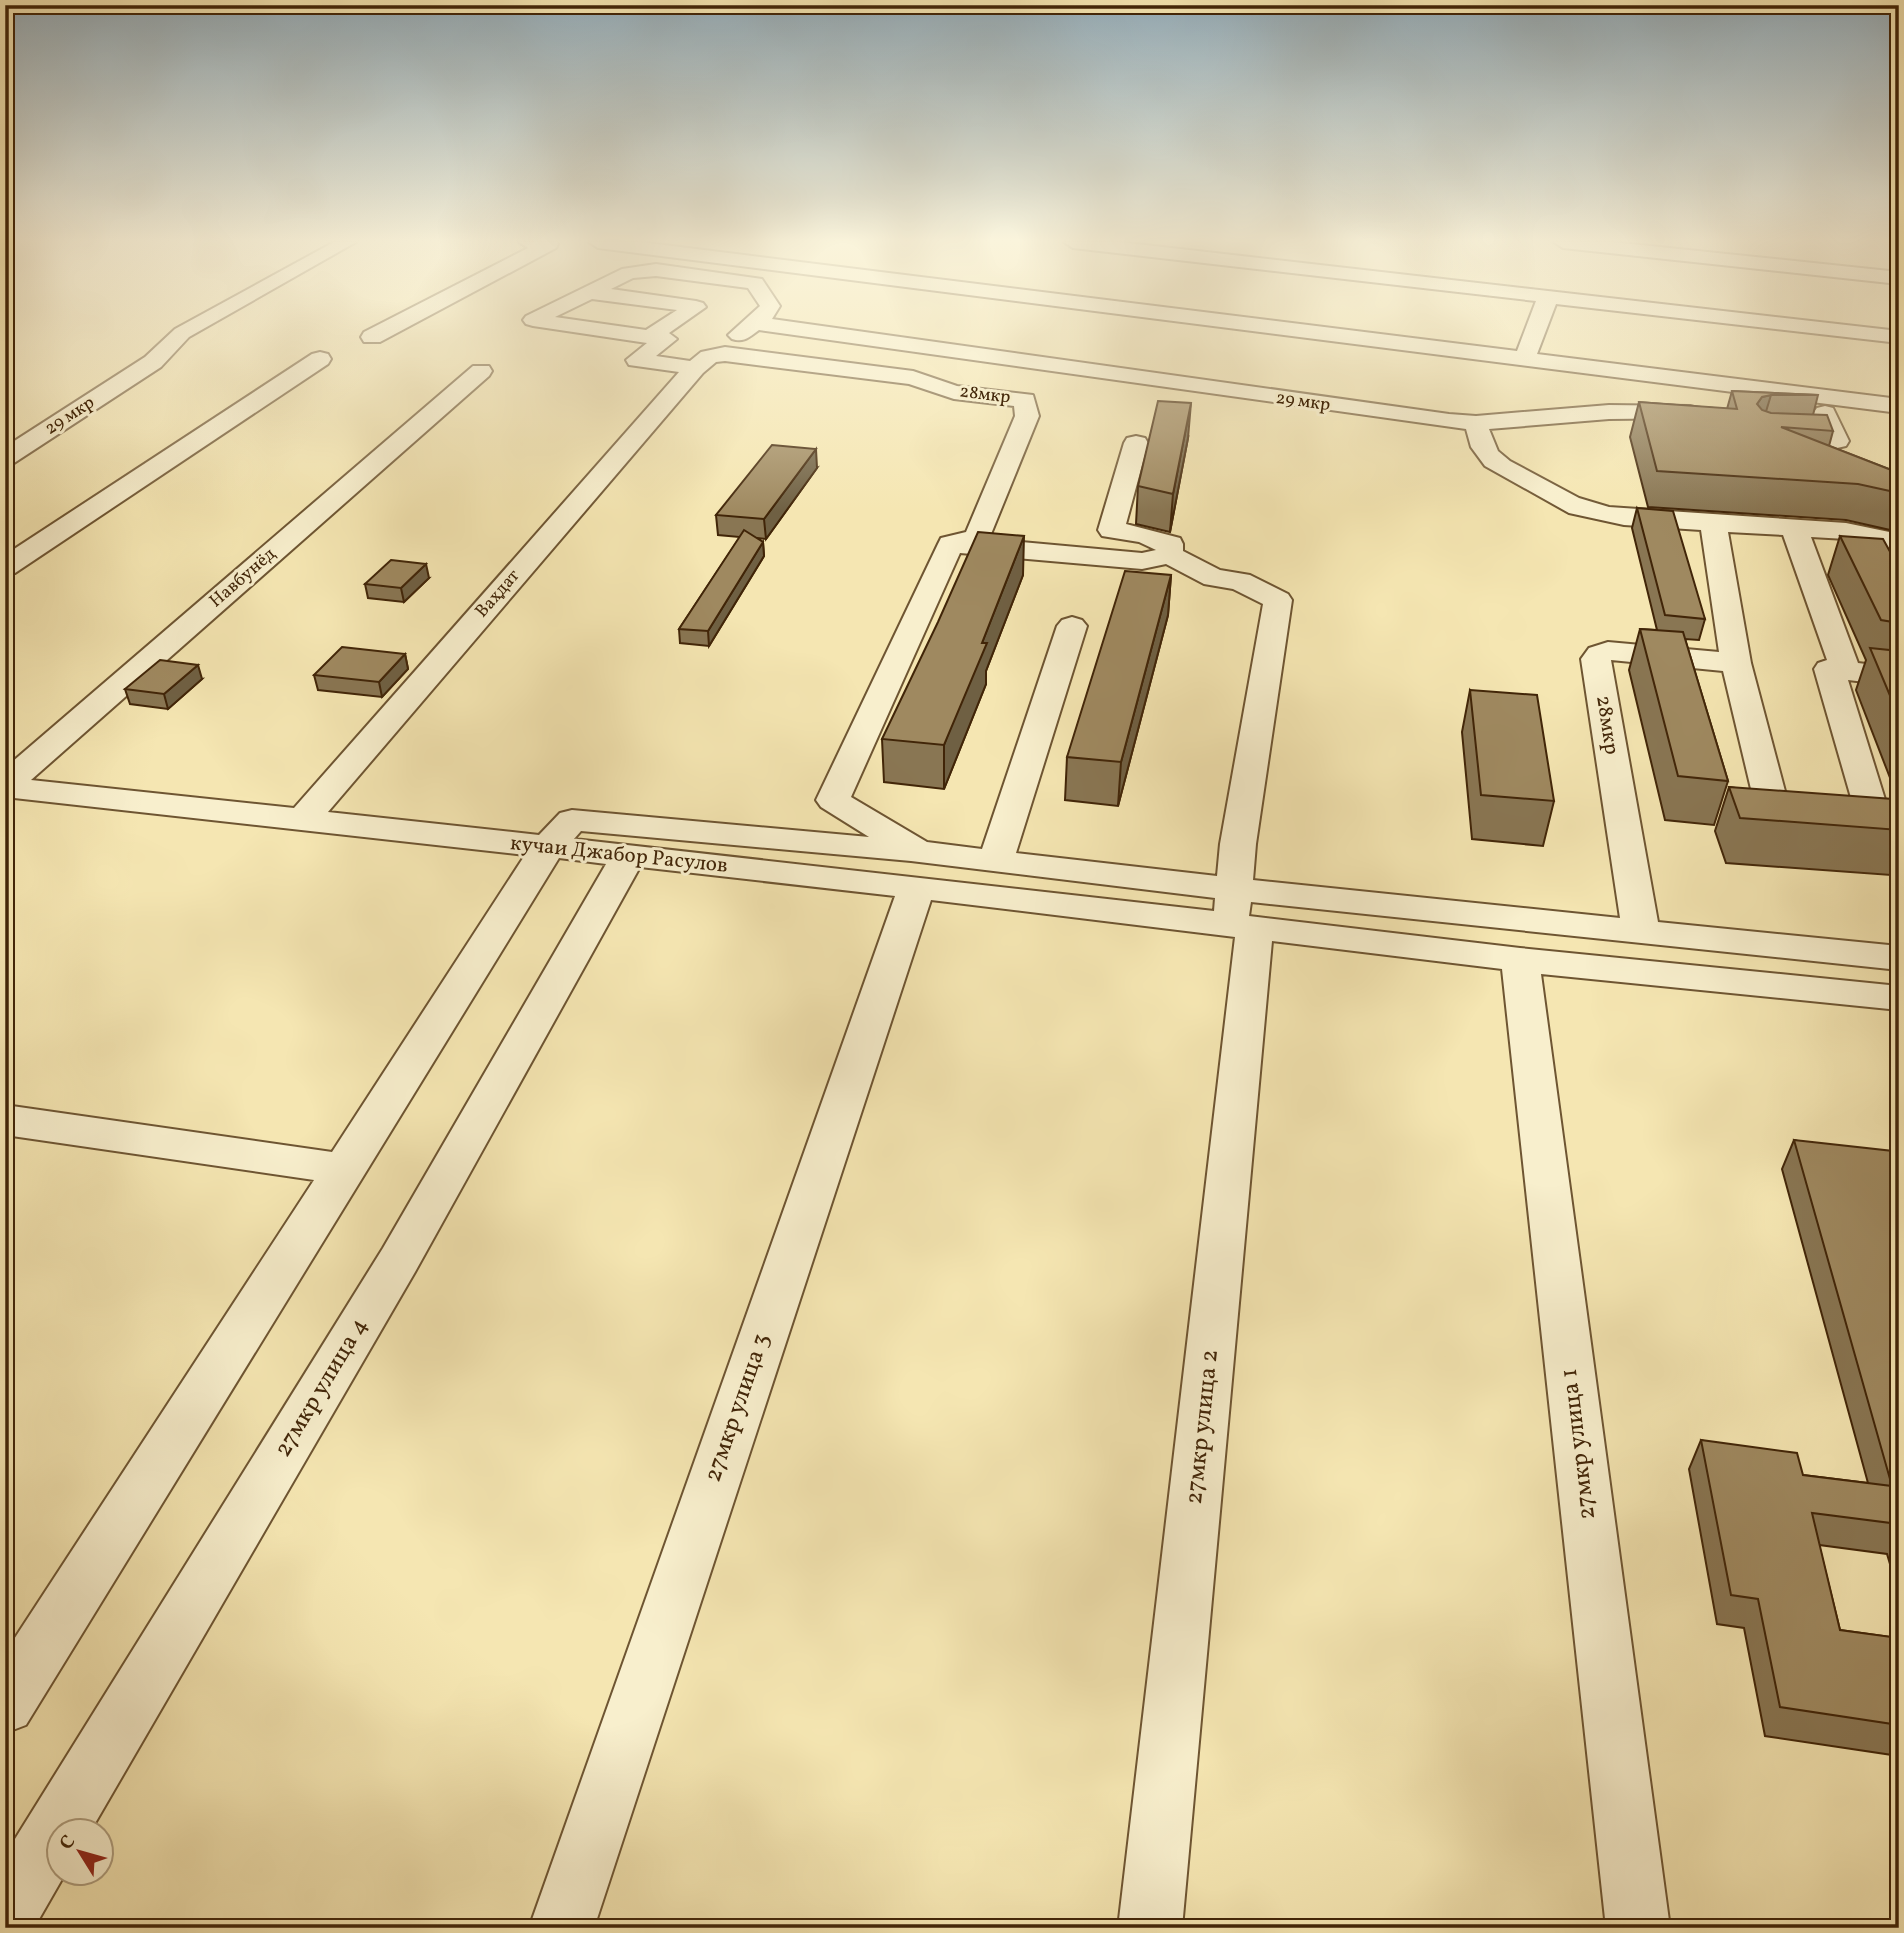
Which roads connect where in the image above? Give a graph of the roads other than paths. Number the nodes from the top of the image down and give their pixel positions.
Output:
1 (183, 332) edge
2 (381, 332) edge
3 (616, 332) edge
4 (657, 332) edge
5 (744, 332) edge
6 (813, 332) edge
7 (1306, 332) edge
8 (1535, 332) edge
9 (1859, 332) edge
10 (372, 337) dead end
11 (649, 337) junction
12 (1899, 337) edge
13 (320, 359) dead end
14 (1524, 360) junction
15 (702, 363) junction
16 (481, 371) dead end
17 (1851, 400) junction
18 (1899, 406) edge
19 (1714, 415) edge
20 (1808, 415) junction
21 (1769, 417) edge
22 (1476, 423) junction
23 (1591, 426) dead end
24 (1697, 433) edge
25 (1751, 437) edge
26 (1136, 443) dead end
27 (5, 458) edge
28 (1713, 523) junction
29 (1794, 528) junction
30 (1899, 542) edge
31 (951, 544) junction
32 (1169, 555) junction
33 (5, 567) edge
34 (1072, 626) dead end
35 (1736, 663) junction
36 (1846, 671) junction
37 (1899, 677) edge
38 (5, 786) edge
39 (1773, 810) edge
40 (302, 821) junction
41 (1875, 822) edge
42 (548, 847) junction
43 (629, 855) junction
44 (996, 860) junction
45 (917, 870) junction
46 (1240, 913) junction
47 (1641, 933) junction
48 (1899, 958) edge
49 (1520, 960) junction
50 (1899, 998) edge
51 (5, 1120) edge
52 (346, 1169) junction
53 (5, 1705) edge
54 (5, 1915) edge
55 (561, 1928) edge
56 (1150, 1928) edge
57 (1638, 1928) edge

1 - 27 street, 29 мкр
2 - 10 street
3 - 11 street
4 - 11 street
5 - 15 street, Ваҳдат
6 - 22 street, 29 мкр
7 - 14 street
8 - 14 street
9 - 12 street
11 - 15 street
13 - 33 street
14 - 17 street
15 - 31 street, 28мкр
15 - 40 street, Ваҳдат
16 - 38 street, Навбунёд
17 - 18 street
17 - 20 street
19 - 22 street, 29 мкр
20 - 21 street
20 - 25 street
22 - 28 street
23 - 24 street
26 - 32 street
28 - 29 street
28 - 35 street
29 - 30 street
29 - 36 street
31 - 32 street
31 - 45 street
32 - 46 street
34 - 44 street
35 - 39 street
35 - 47 street, 28мкр
36 - 37 street
36 - 41 street
38 - 40 street, кучаи Джабор Расулов
40 - 42 street, кучаи Джабор Расулов
42 - 43 street, кучаи Джабор Расулов
42 - 45 street
42 - 52 street
43 - 45 street, кучаи Джабор Расулов
43 - 54 street, 27мкр улица 4
44 - 45 street
44 - 46 street
45 - 46 street, кучаи Джабор Расулов
45 - 55 street, 27мкр улица 3
46 - 47 street
46 - 49 street
46 - 56 street, 27мкр улица 2
47 - 48 street
49 - 50 street
49 - 57 street, 27мкр улица 1
51 - 52 street
52 - 53 street

